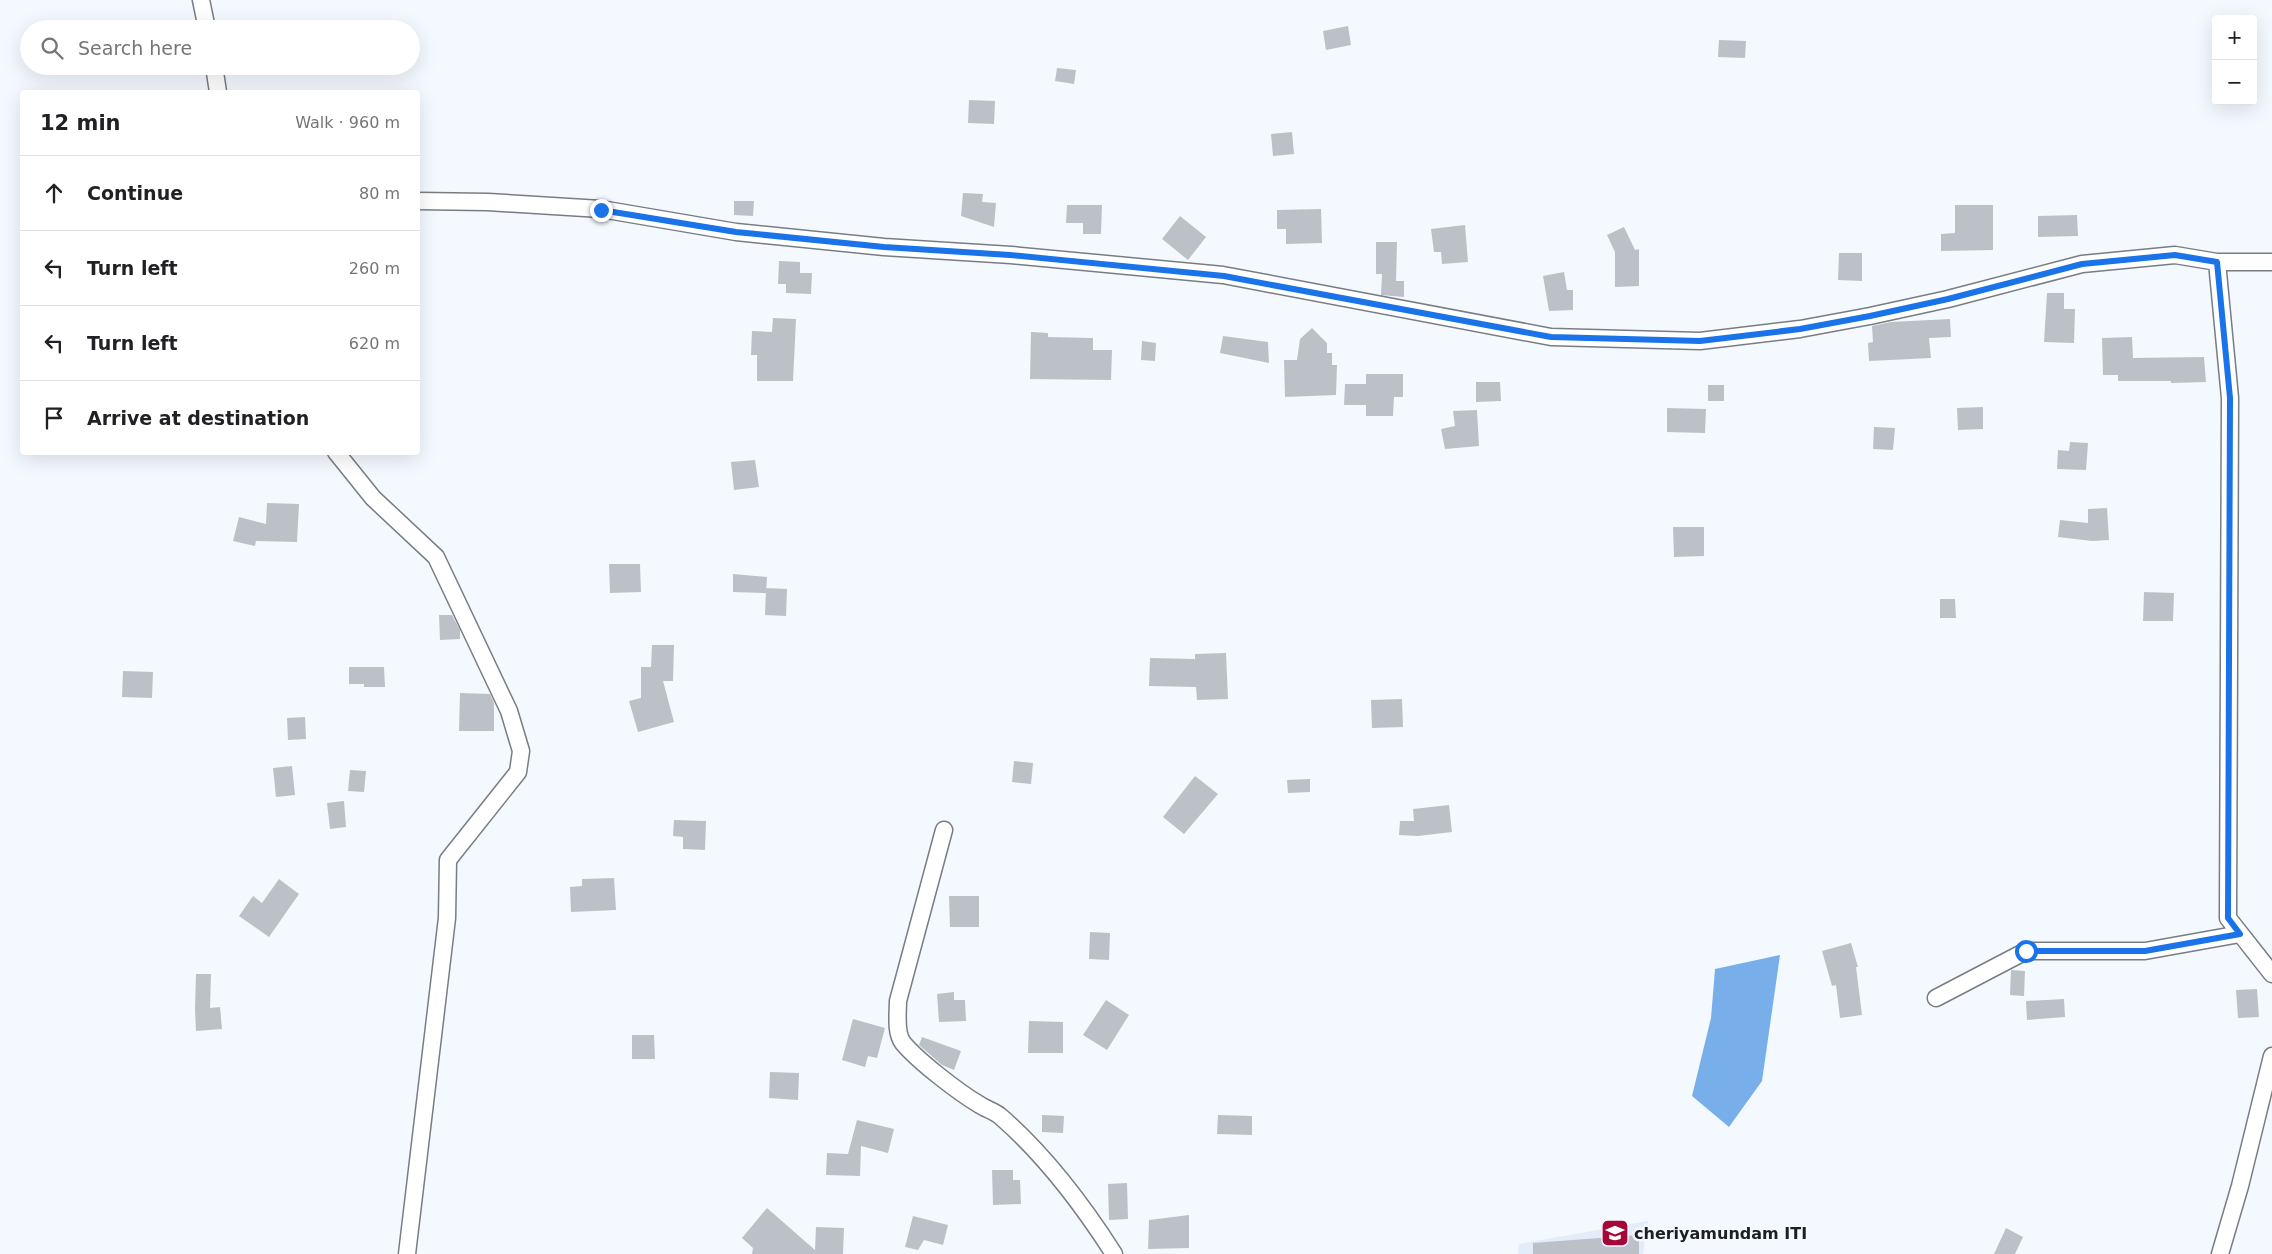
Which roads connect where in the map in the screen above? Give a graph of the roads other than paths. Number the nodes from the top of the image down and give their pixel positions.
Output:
1 (201, 0) edge
2 (205, 20) edge
3 (215, 75) edge
4 (218, 90) edge
5 (420, 201) edge
6 (2217, 262) junction
7 (2272, 262) edge
8 (338, 455) edge
9 (944, 830) dead end
10 (2240, 934) junction
11 (2272, 974) edge
12 (1936, 998) dead end
13 (2272, 1056) edge
14 (407, 1254) edge
15 (1114, 1254) edge
16 (2220, 1254) edge

1 - 2 street
3 - 4 street
5 - 6 street
6 - 7 street
6 - 10 street
8 - 14 street
9 - 15 street
10 - 11 street
10 - 12 street
13 - 16 street

